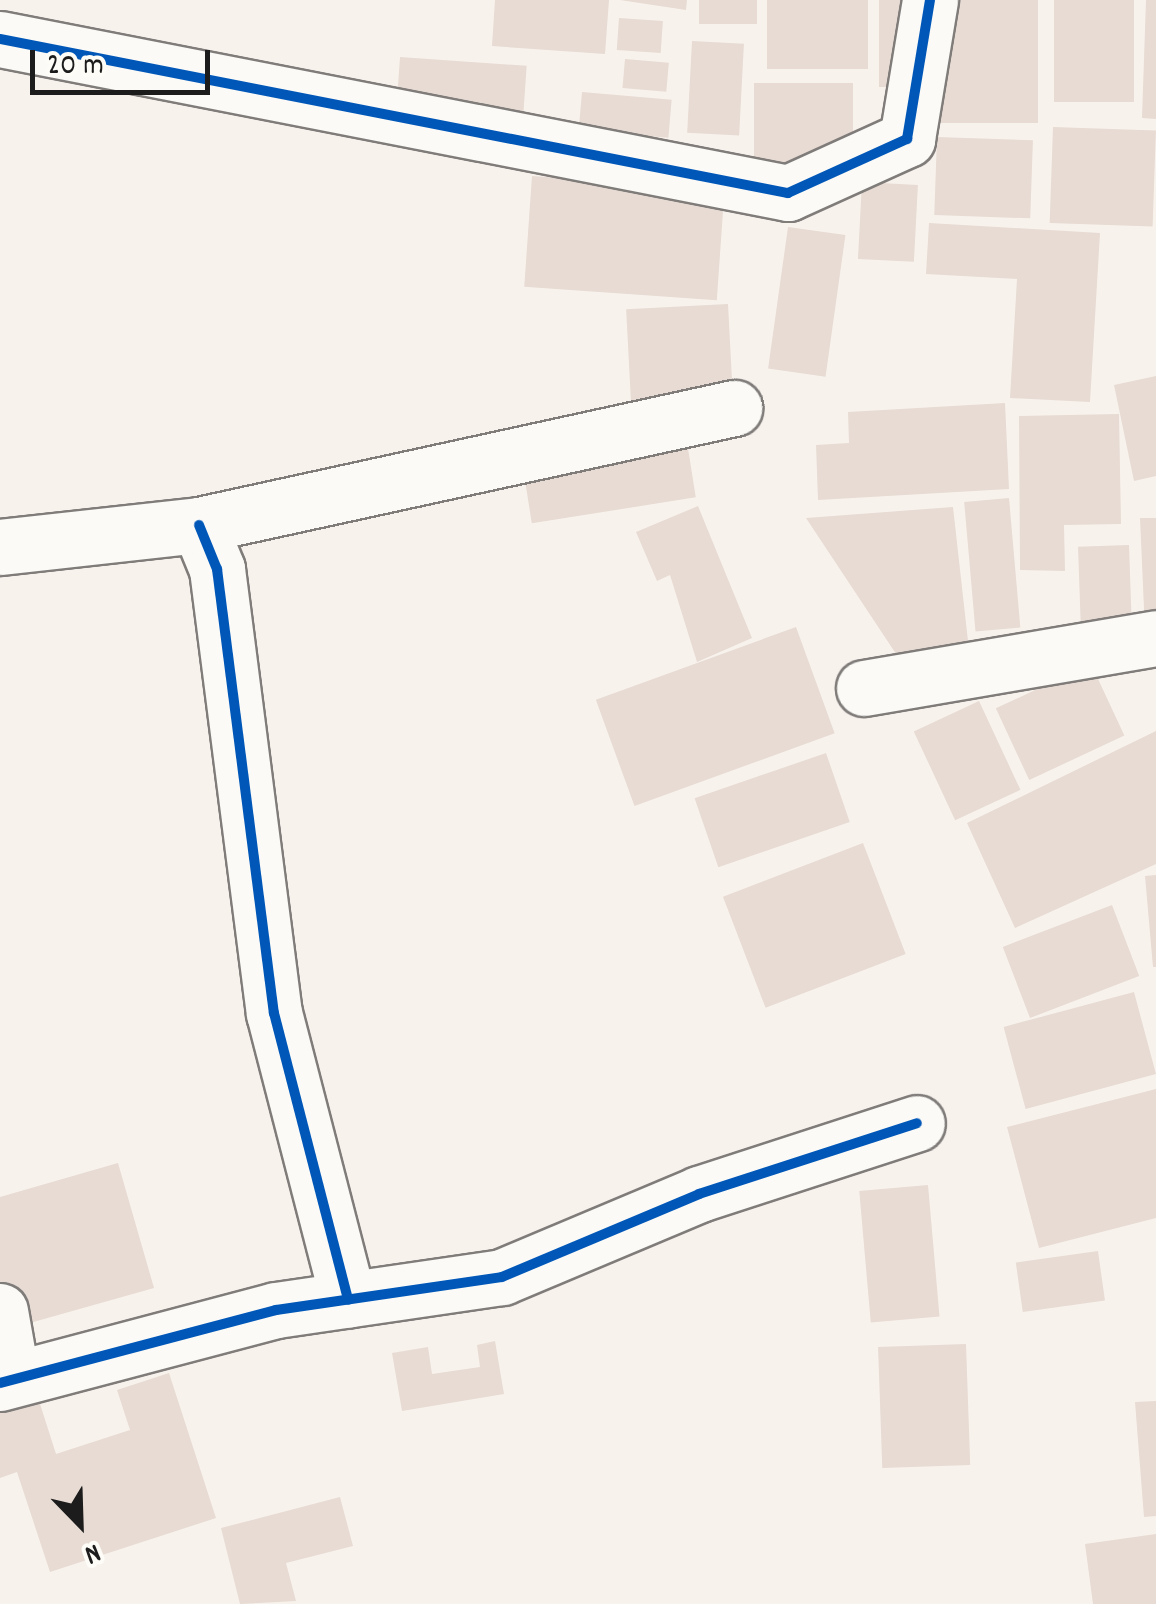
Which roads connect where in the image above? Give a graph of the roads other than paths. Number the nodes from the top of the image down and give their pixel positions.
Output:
1 (930, 0) edge
2 (0, 40) edge
3 (734, 408) dead end
4 (199, 526) junction
5 (0, 547) edge
6 (1156, 638) edge
7 (864, 688) dead end
8 (917, 1123) dead end
9 (348, 1300) junction
10 (0, 1312) edge
11 (6, 1381) edge

1 - 2 street
3 - 4 street
4 - 5 street
4 - 9 street
6 - 7 street
8 - 9 street
9 - 11 street
10 - 11 street

